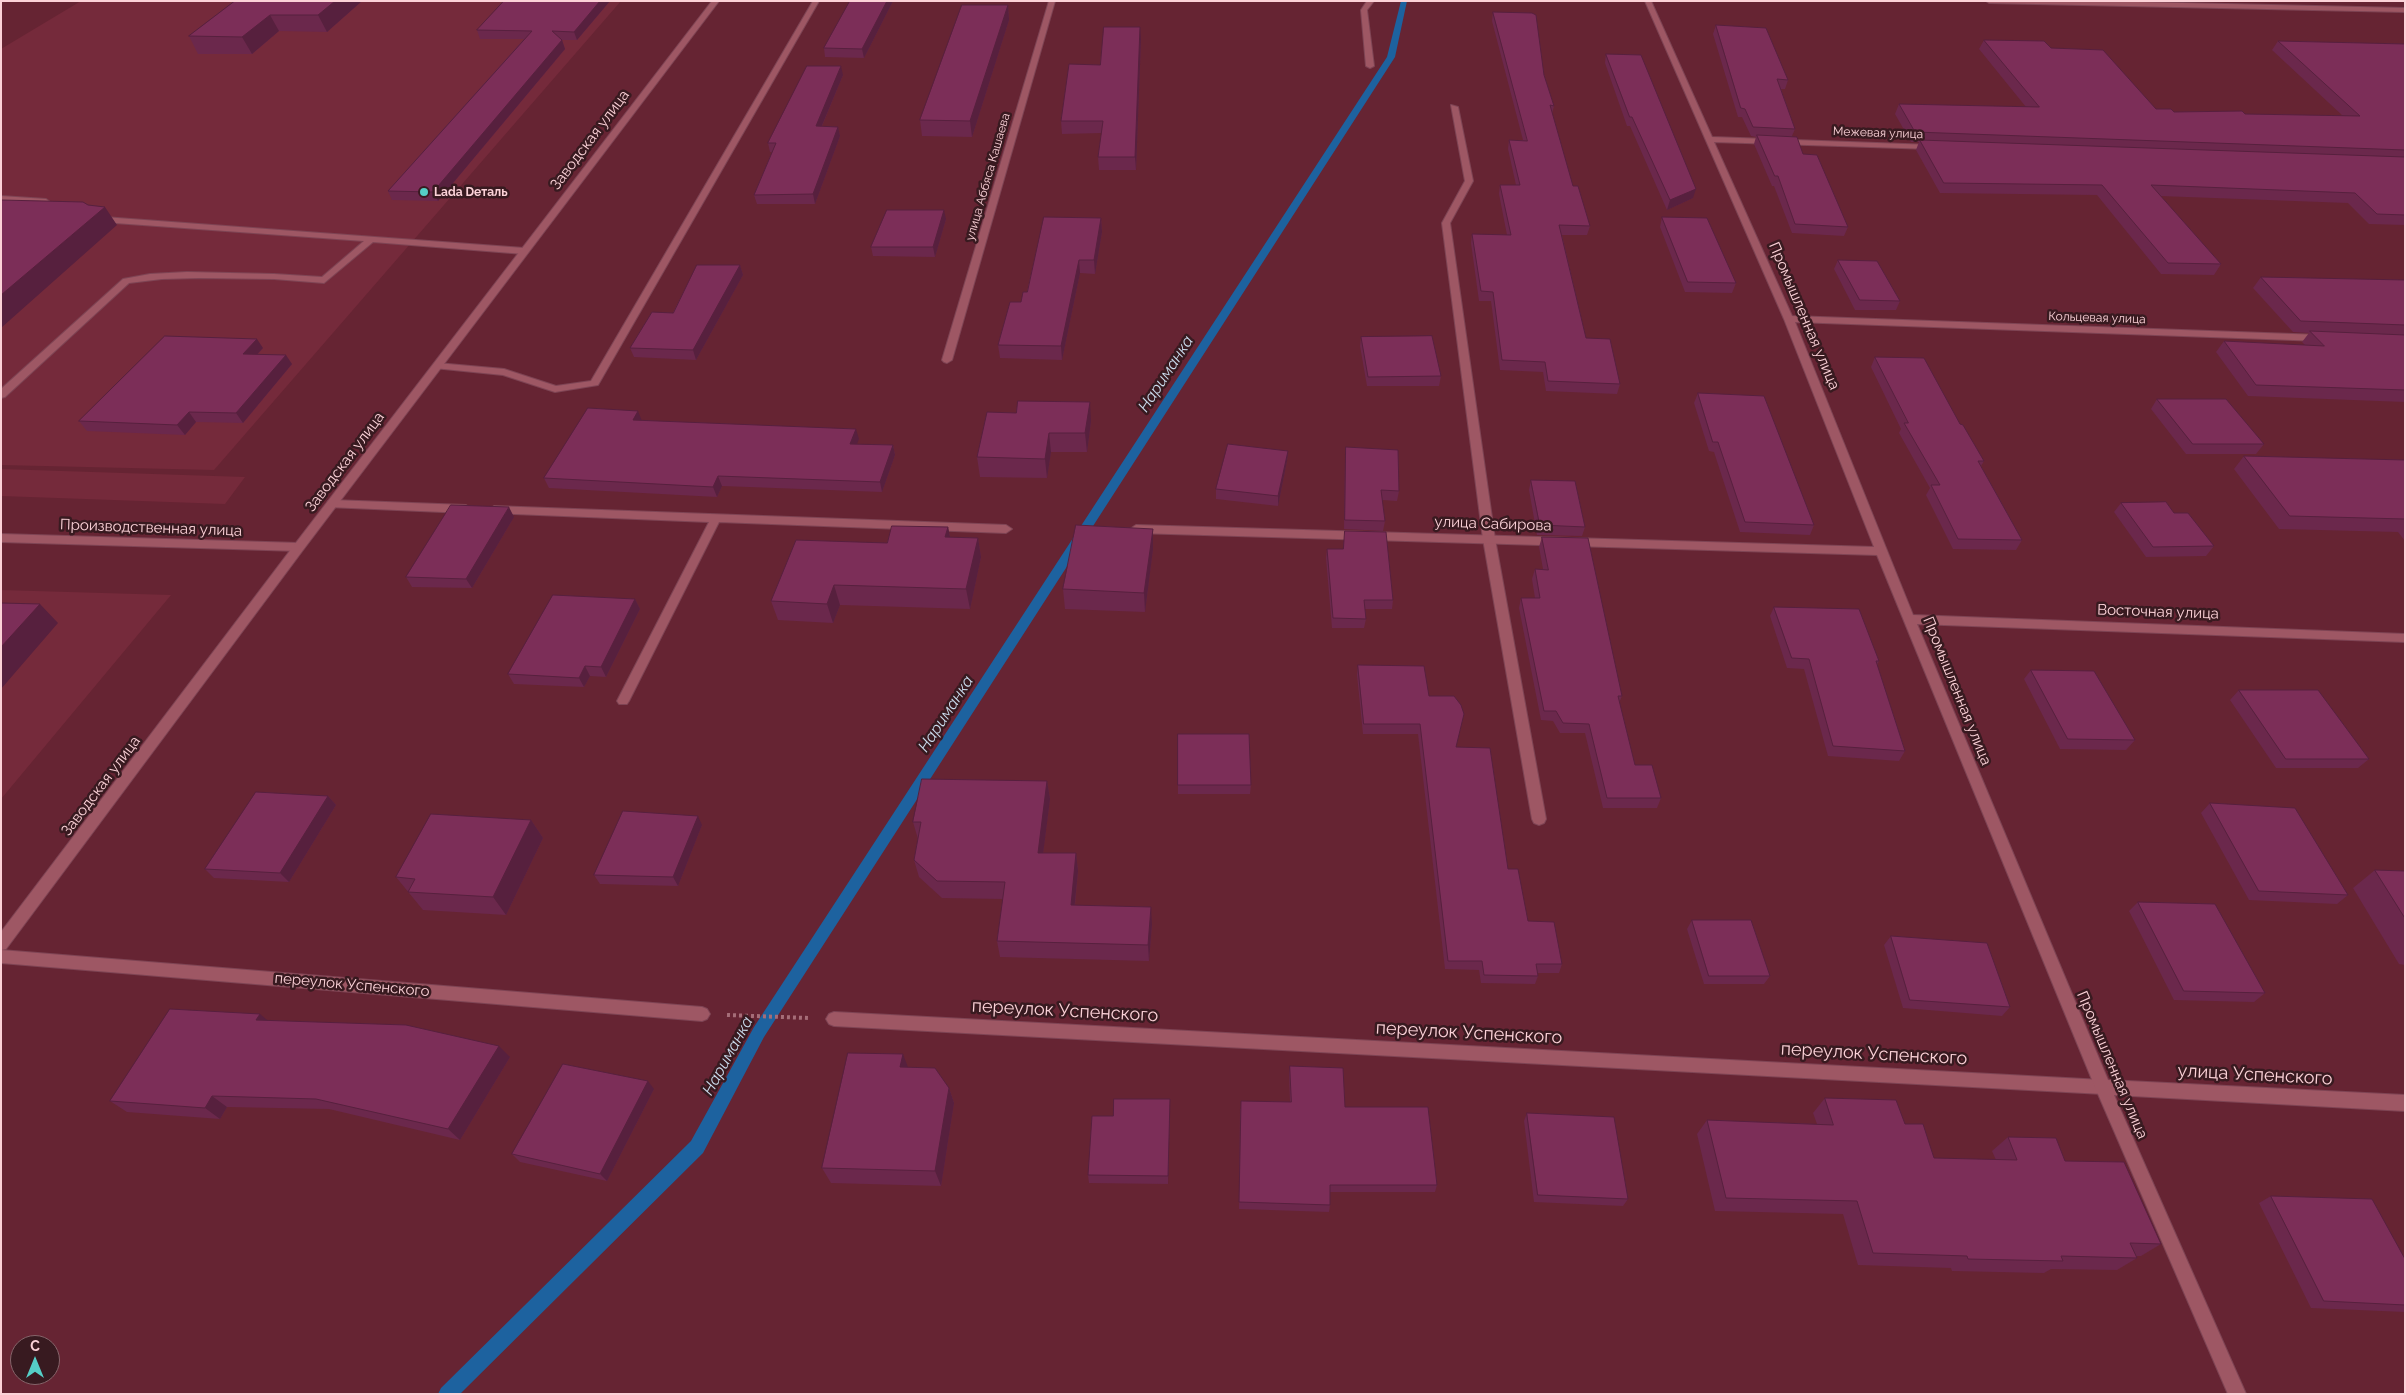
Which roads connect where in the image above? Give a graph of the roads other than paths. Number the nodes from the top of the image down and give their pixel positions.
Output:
1 (716, 1) edge
2 (816, 1) edge
3 (1052, 1) edge
4 (1371, 1) edge
5 (1648, 1) edge
6 (1989, 1) edge
7 (2405, 10) edge
8 (1370, 66) dead end
9 (1454, 107) dead end
10 (1710, 139) junction
11 (1938, 147) edge
12 (1, 198) edge
13 (57, 203) edge
14 (96, 207) edge
15 (372, 239) junction
16 (524, 251) junction
17 (1789, 319) junction
18 (2335, 339) edge
19 (947, 360) dead end
20 (438, 366) junction
21 (2, 393) edge
22 (332, 504) junction
23 (716, 518) junction
24 (1006, 529) dead end
25 (1134, 529) edge
26 (1, 538) edge
27 (1489, 539) junction
28 (299, 547) junction
29 (1881, 551) junction
30 (1910, 619) junction
31 (2405, 638) edge
32 (623, 701) dead end
33 (1539, 819) dead end
34 (1, 944) edge
35 (1, 956) edge
36 (702, 1014) road end
37 (834, 1019) road end
38 (2103, 1086) junction
39 (2405, 1103) edge
40 (2237, 1394) edge

1 - 16 street, Заводская улица
2 - 20 street
3 - 19 street, улица Аббяса Кашаева
4 - 8 street
5 - 10 street, Промышленная улица
6 - 7 street
9 - 27 street
10 - 11 street, Межевая улица
10 - 17 street, Промышленная улица
12 - 13 street
14 - 15 street
15 - 16 street
15 - 21 street
16 - 20 street, Заводская улица
17 - 18 street, Кольцевая улица
17 - 29 street, Промышленная улица
20 - 22 street, Заводская улица
22 - 23 street
22 - 28 street, Заводская улица
23 - 24 street
23 - 32 street
25 - 27 street, улица Сабирова
26 - 28 street, Производственная улица
27 - 29 street, улица Сабирова
27 - 33 street
28 - 34 street, Заводская улица
29 - 30 street, Промышленная улица
30 - 31 street, Восточная улица
30 - 38 street, Промышленная улица
35 - 36 street, переулок Успенского
37 - 38 street, переулок Успенского
38 - 39 street, улица Успенского
38 - 40 street, Промышленная улица

